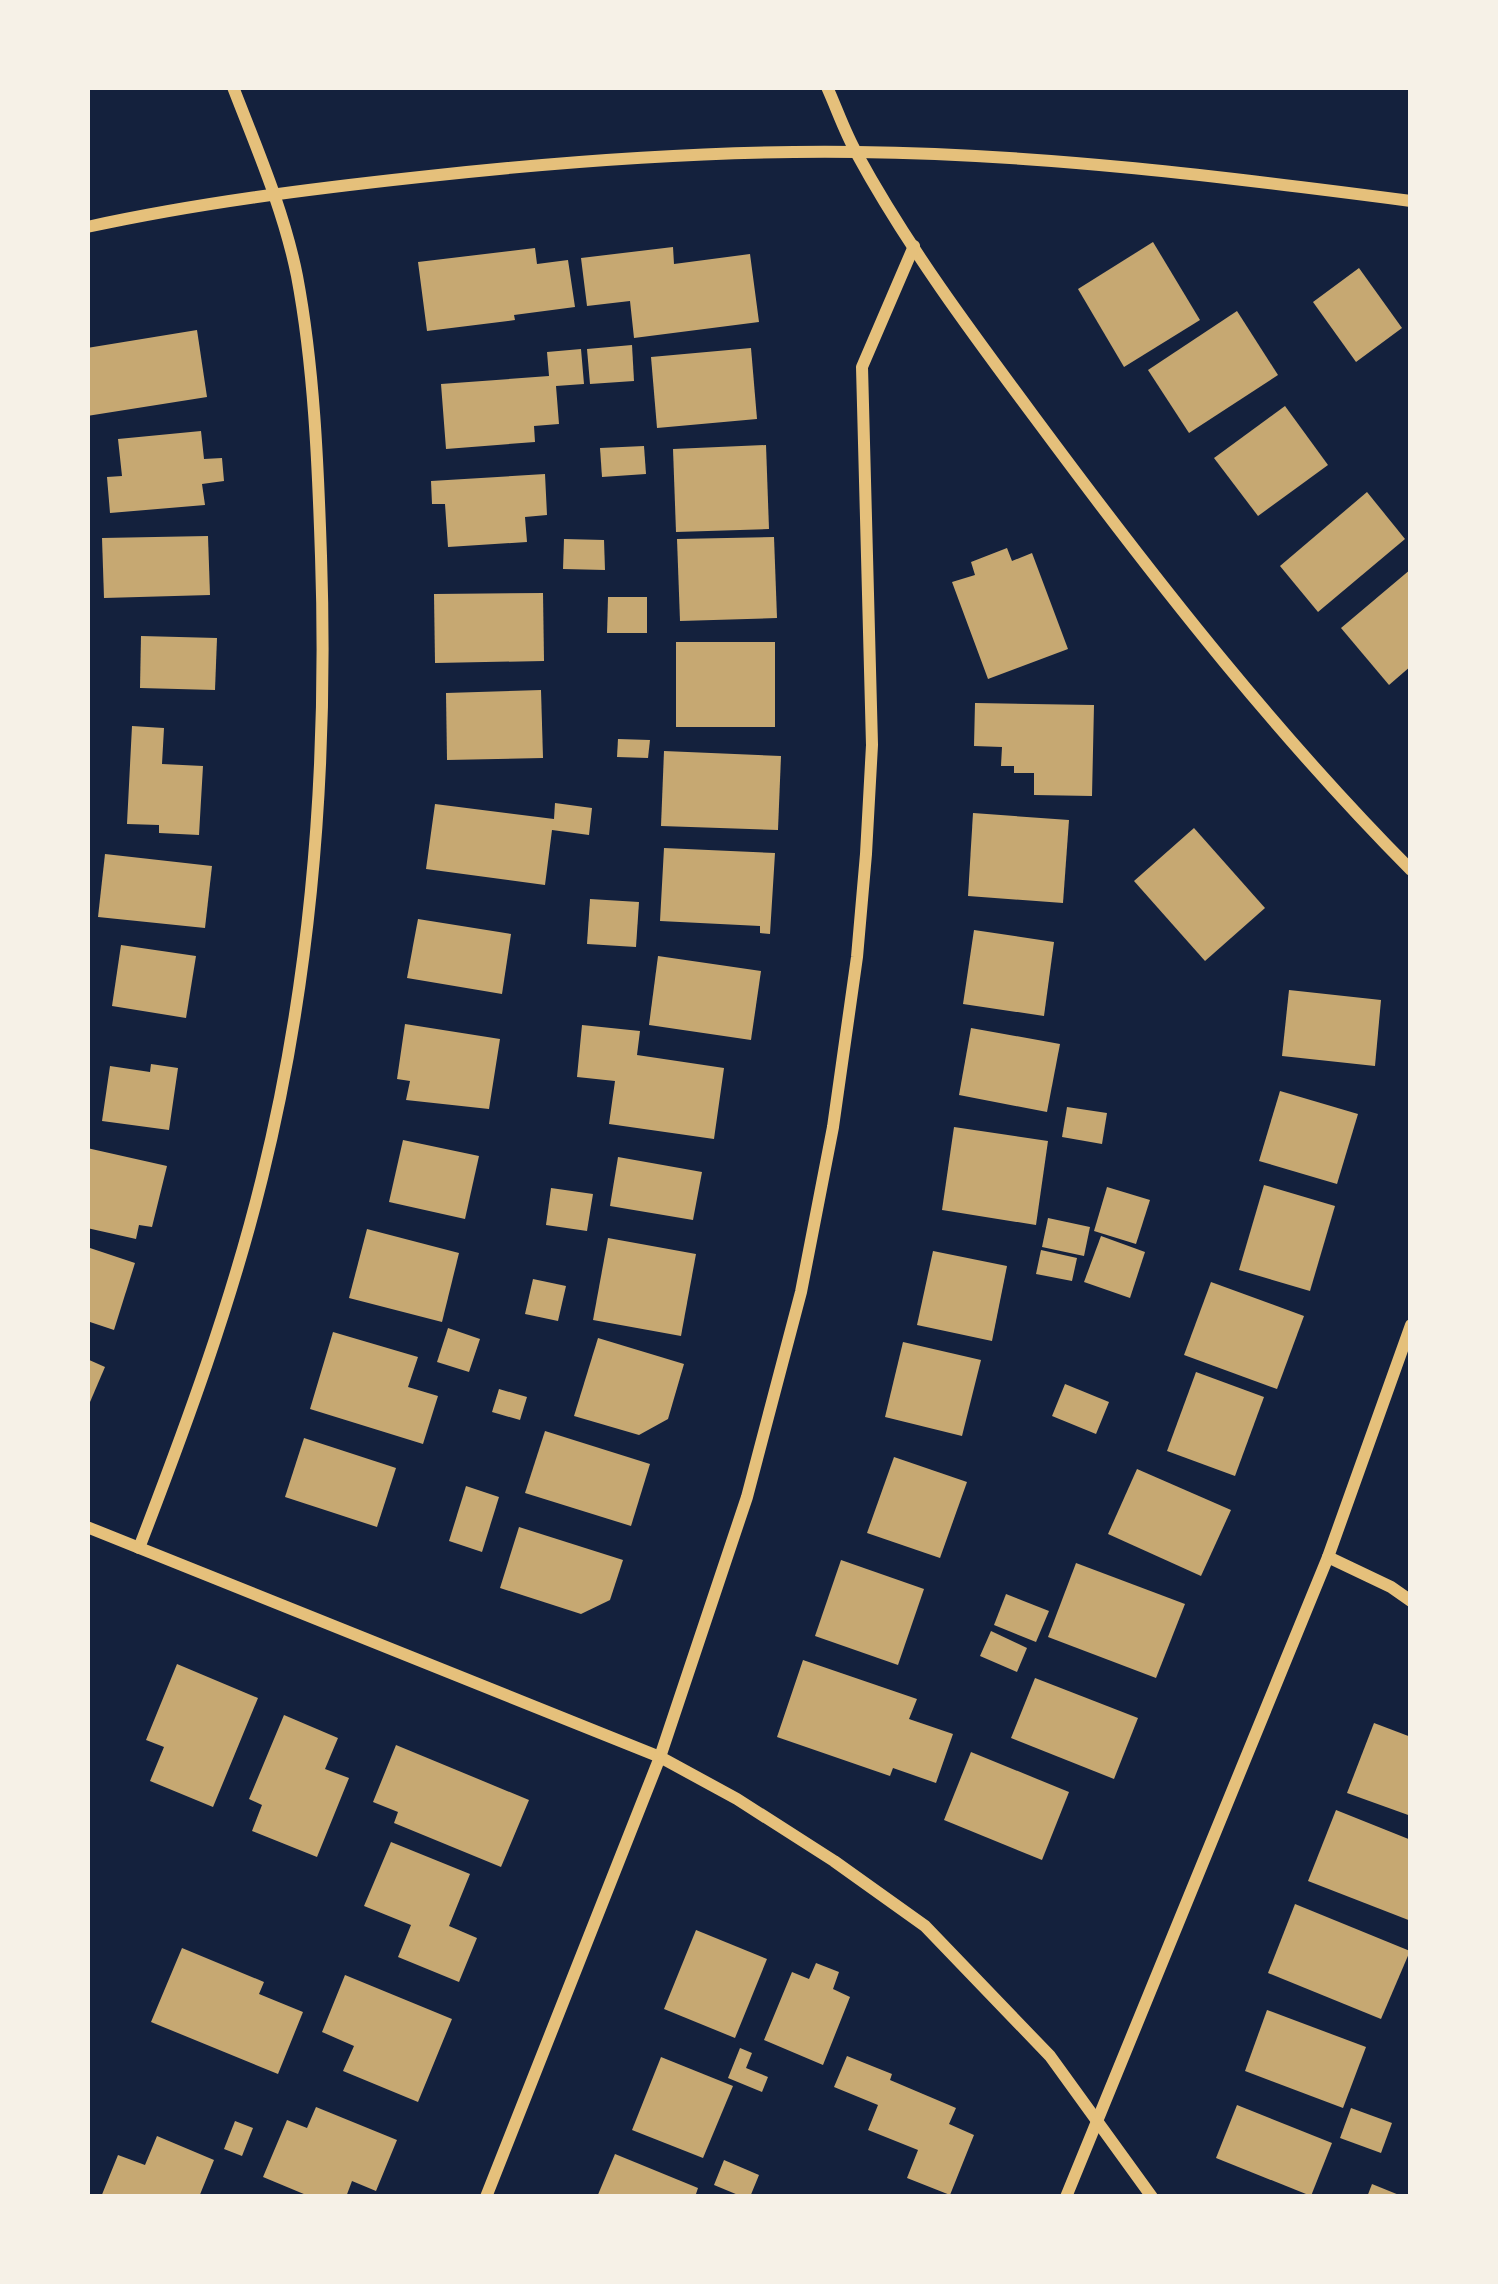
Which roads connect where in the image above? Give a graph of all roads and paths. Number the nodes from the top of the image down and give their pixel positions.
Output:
1 (233, 87) edge
2 (826, 87) edge
3 (856, 152) junction
4 (274, 194) junction
5 (1411, 201) edge
6 (87, 227) edge
7 (914, 247) junction
8 (1411, 871) edge
9 (1411, 1324) edge
10 (87, 1527) edge
11 (140, 1548) junction
12 (1328, 1557) junction
13 (1411, 1601) edge
14 (660, 1757) junction
15 (1097, 2118) junction
16 (486, 2197) edge
17 (1066, 2197) edge
18 (1153, 2197) edge

1 - 4 street
2 - 3 street
3 - 4 street
3 - 5 street
3 - 7 street
4 - 6 street
4 - 11 street
7 - 8 street
7 - 14 street
9 - 12 street
10 - 11 street
11 - 14 street
12 - 13 street
12 - 15 street
14 - 15 street
14 - 16 street
15 - 17 street
15 - 18 street

